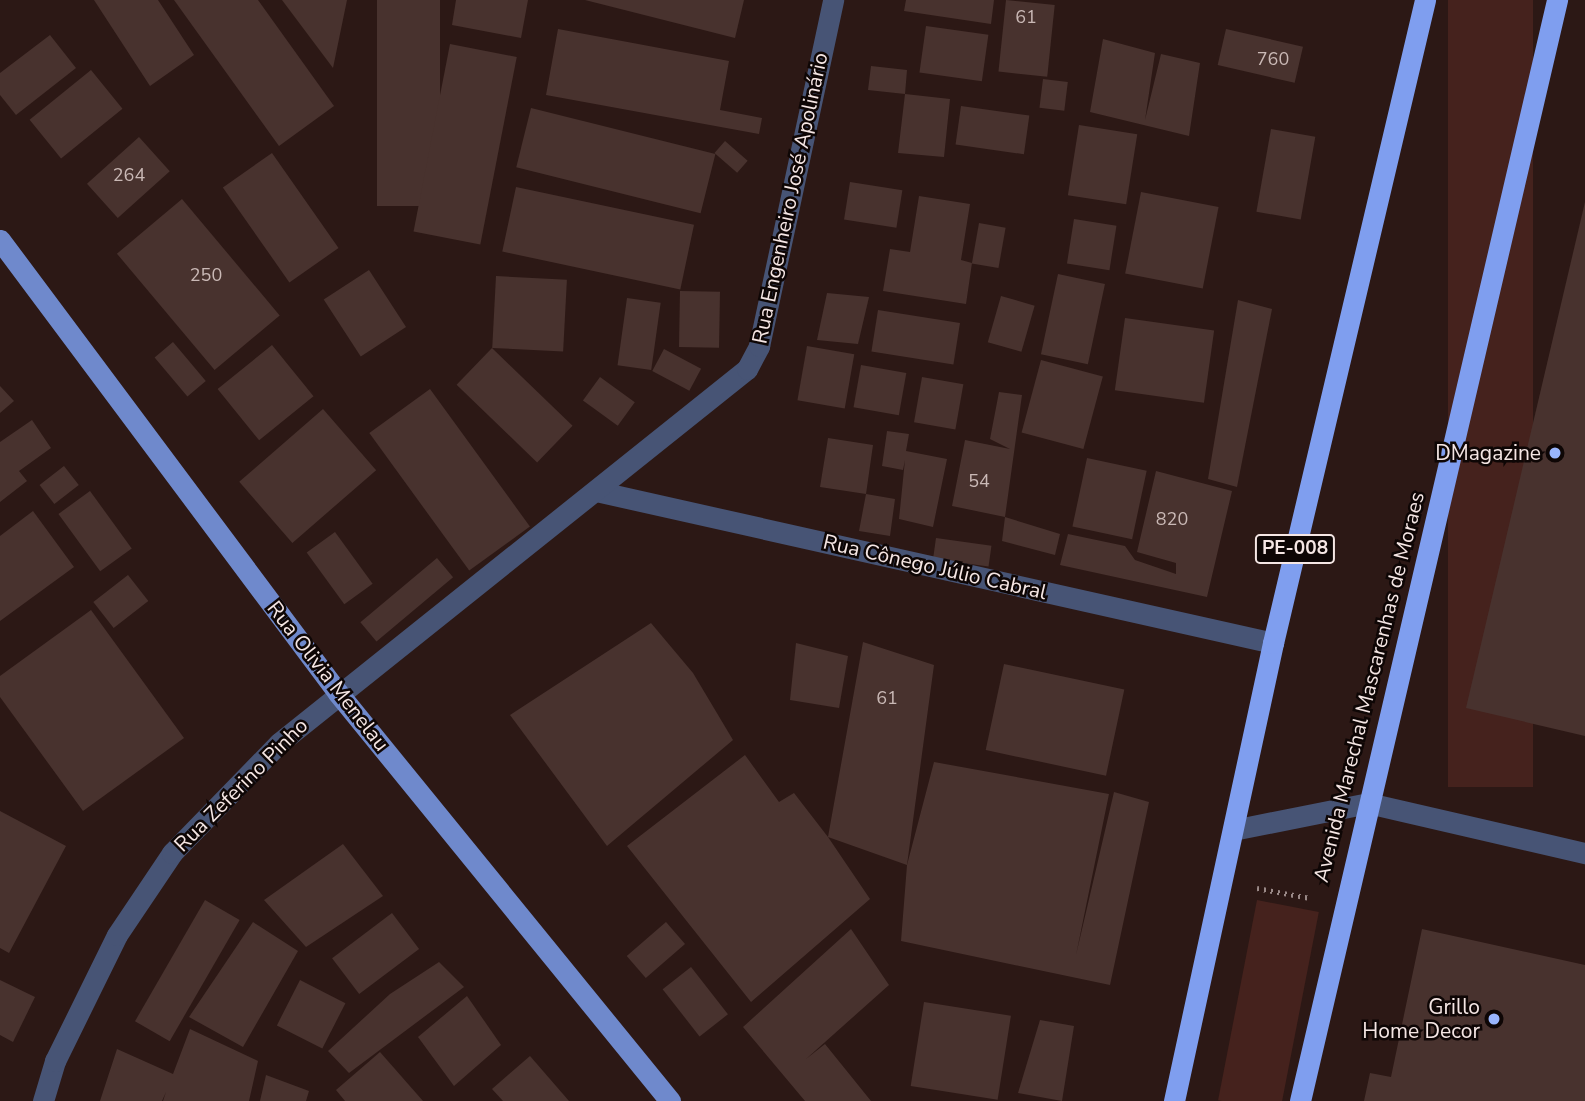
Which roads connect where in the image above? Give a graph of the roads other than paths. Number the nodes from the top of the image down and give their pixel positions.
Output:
1 (833, 0) edge
2 (1425, 0) edge
3 (1557, 0) edge
4 (0, 240) edge
5 (596, 491) junction
6 (1273, 643) junction
7 (338, 693) junction
8 (1368, 803) junction
9 (1233, 830) junction
10 (1585, 853) edge
11 (43, 1101) edge
12 (670, 1101) edge
13 (1174, 1101) edge
14 (1300, 1101) edge

1 - 5 street, Rua Engenheiro José Apolinário
2 - 6 highway, PE-008
3 - 8 highway, Avenida Marechal Mascarenhas de Moraes
4 - 7 main road, Rua Olivia Menelau
5 - 6 street, Rua Cônego Júlio Cabral
5 - 7 street, Rua Zeferino Pinho
6 - 9 highway, PE-008
7 - 11 street, Rua Zeferino Pinho
7 - 12 main road, Rua Olivia Menelau
8 - 9 street
8 - 10 street
8 - 14 highway, Avenida Marechal Mascarenhas de Moraes
9 - 13 highway, PE-008

